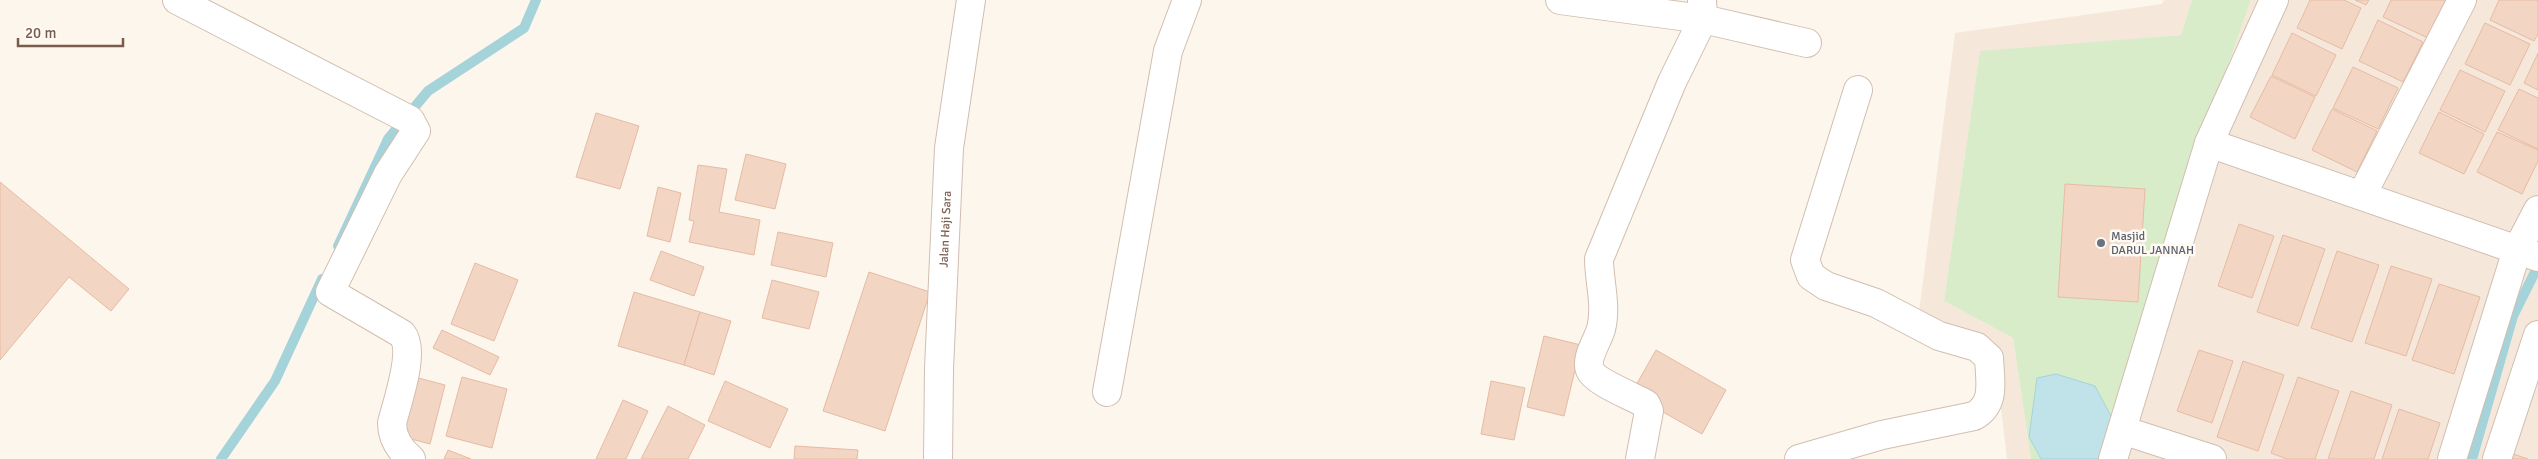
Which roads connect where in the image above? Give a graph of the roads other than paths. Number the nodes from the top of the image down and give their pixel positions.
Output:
1 (177, 0) edge
2 (971, 0) edge
3 (1187, 0) edge
4 (1560, 0) edge
5 (2274, 0) edge
6 (2462, 0) edge
7 (1702, 10) edge
8 (1807, 43) dead end
9 (1858, 90) dead end
10 (2209, 143) junction
11 (2362, 195) junction
12 (2538, 210) edge
13 (2526, 253) edge
14 (2538, 335) edge
15 (1107, 392) dead end
16 (2122, 430) junction
17 (411, 459) edge
18 (938, 459) edge
19 (1640, 459) edge
20 (1799, 459) edge
21 (2113, 459) edge
22 (2212, 459) edge
23 (2452, 459) edge
24 (2497, 459) edge

1 - 17 street
2 - 18 street, Jalan Haji Sara
3 - 15 street
4 - 7 street
5 - 10 street
6 - 11 street
7 - 8 street
7 - 19 street
9 - 20 street
10 - 11 street
10 - 16 street
11 - 13 street
12 - 13 street
13 - 23 street
14 - 24 street
16 - 21 street
16 - 22 street

